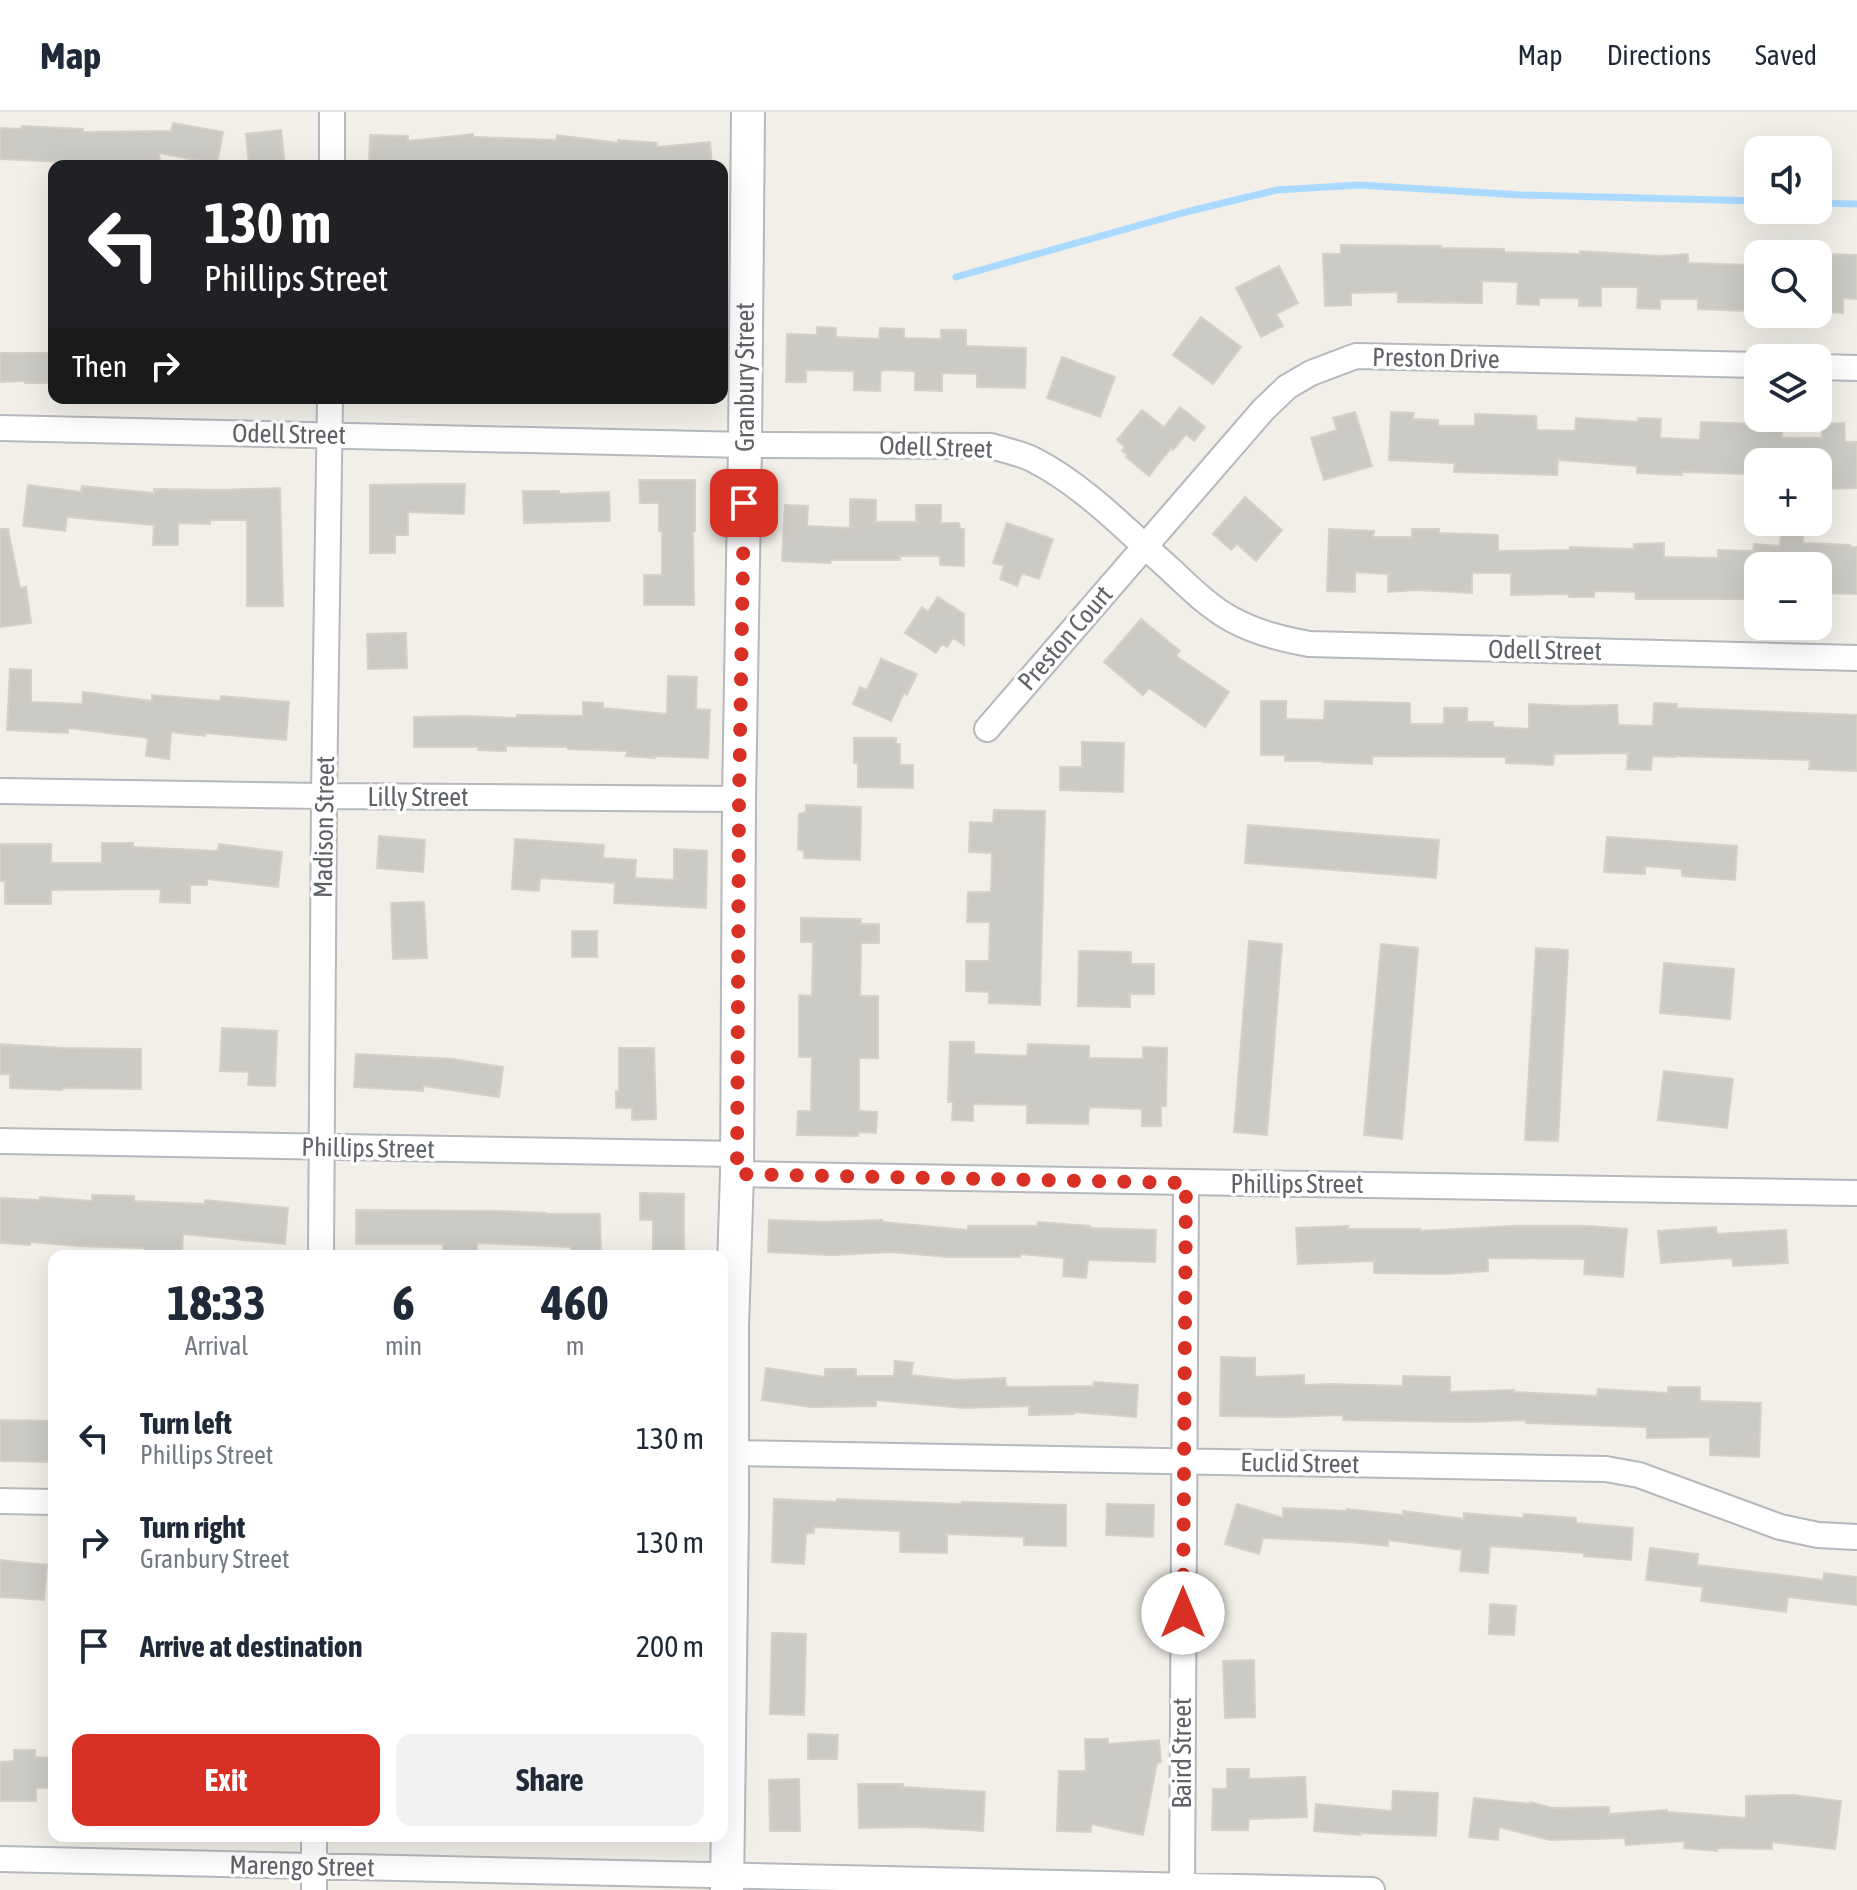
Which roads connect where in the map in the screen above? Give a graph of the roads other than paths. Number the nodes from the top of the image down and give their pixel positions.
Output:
1 (332, 112) edge
2 (748, 112) edge
3 (332, 160) edge
4 (1744, 365) edge
5 (1832, 367) edge
6 (1857, 368) edge
7 (330, 404) edge
8 (0, 428) edge
9 (330, 435) junction
10 (745, 445) junction
11 (1144, 547) junction
12 (1857, 658) edge
13 (987, 729) dead end
14 (0, 791) edge
15 (324, 796) junction
16 (739, 799) junction
17 (0, 1141) edge
18 (322, 1147) junction
19 (737, 1164) junction
20 (1186, 1183) junction
21 (1857, 1193) edge
22 (321, 1250) edge
23 (732, 1453) junction
24 (1184, 1461) junction
25 (0, 1501) edge
26 (48, 1502) edge
27 (728, 1503) edge
28 (1857, 1537) edge
29 (314, 1842) edge
30 (727, 1842) edge
31 (0, 1859) edge
32 (314, 1878) edge
33 (727, 1882) edge
34 (1182, 1888) edge
35 (1372, 1890) edge

1 - 3 street
2 - 10 street, Granbury Street
4 - 11 street, Preston Drive
5 - 6 street
7 - 9 street, Madison Street
8 - 9 street, Odell Street
9 - 10 street, Odell Street
9 - 15 street, Madison Street
10 - 11 street, Odell Street
10 - 16 street, Granbury Street
11 - 12 street, Odell Street
11 - 13 street, Preston Court
14 - 15 street, Lilly Street
15 - 16 street, Lilly Street
15 - 18 street, Madison Street
16 - 19 street, Granbury Street
17 - 18 street, Phillips Street
18 - 19 street, Phillips Street
18 - 22 street, Madison Street
19 - 20 street, Phillips Street
19 - 23 street, Granbury Street
20 - 21 street, Phillips Street
20 - 24 street, Baird Street
23 - 24 street, Euclid Street
23 - 27 street, Granbury Street
24 - 28 street, Euclid Street
24 - 34 street, Baird Street
25 - 26 street
29 - 32 street
30 - 33 street, Granbury Street
31 - 32 street, Marengo Street
32 - 33 street, Marengo Street
33 - 34 street, Marengo Street
34 - 35 street, Marengo Street

